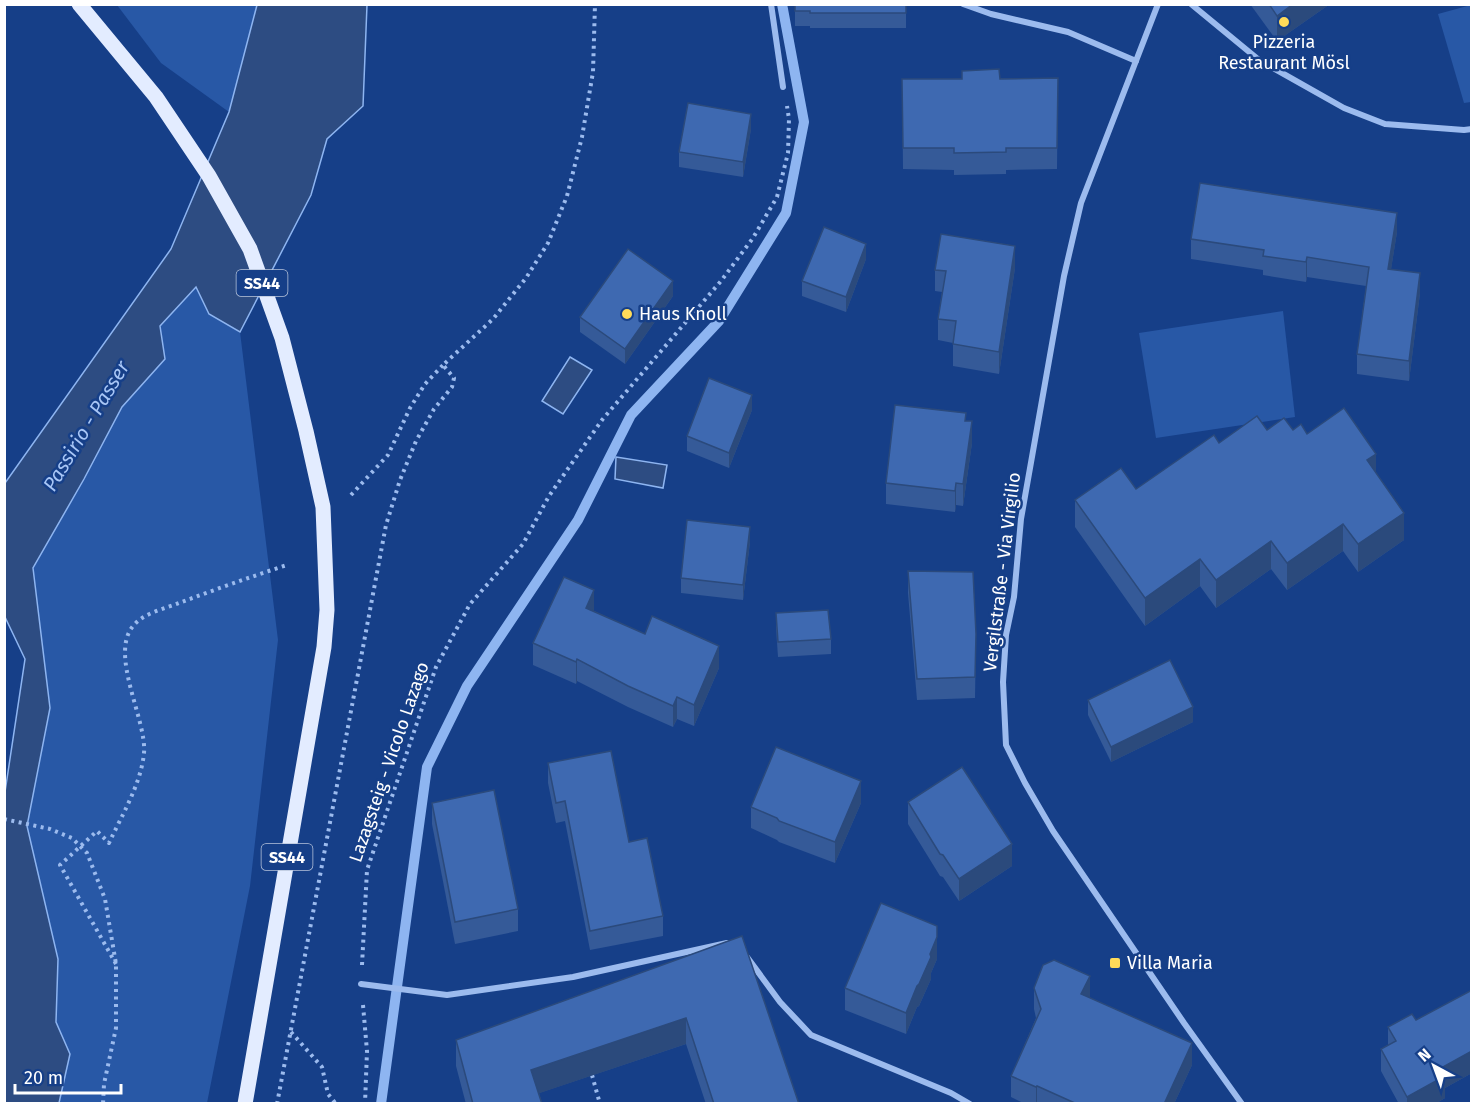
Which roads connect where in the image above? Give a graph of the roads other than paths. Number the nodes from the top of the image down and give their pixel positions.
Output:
1 (79, 4) edge
2 (771, 4) edge
3 (963, 4) edge
4 (1158, 4) edge
5 (1191, 4) edge
6 (1136, 61) junction
7 (783, 87) road end
8 (1472, 129) edge
9 (735, 941) edge
10 (742, 950) edge
11 (361, 984) road end
12 (244, 1104) edge
13 (970, 1104) edge
14 (1242, 1104) edge

1 - 12 main road, SS44
2 - 7 street
3 - 6 street
4 - 6 street, Vergilstraße - Via Virgilio
5 - 8 street
6 - 14 street, Vergilstraße - Via Virgilio
9 - 11 street
10 - 13 street

